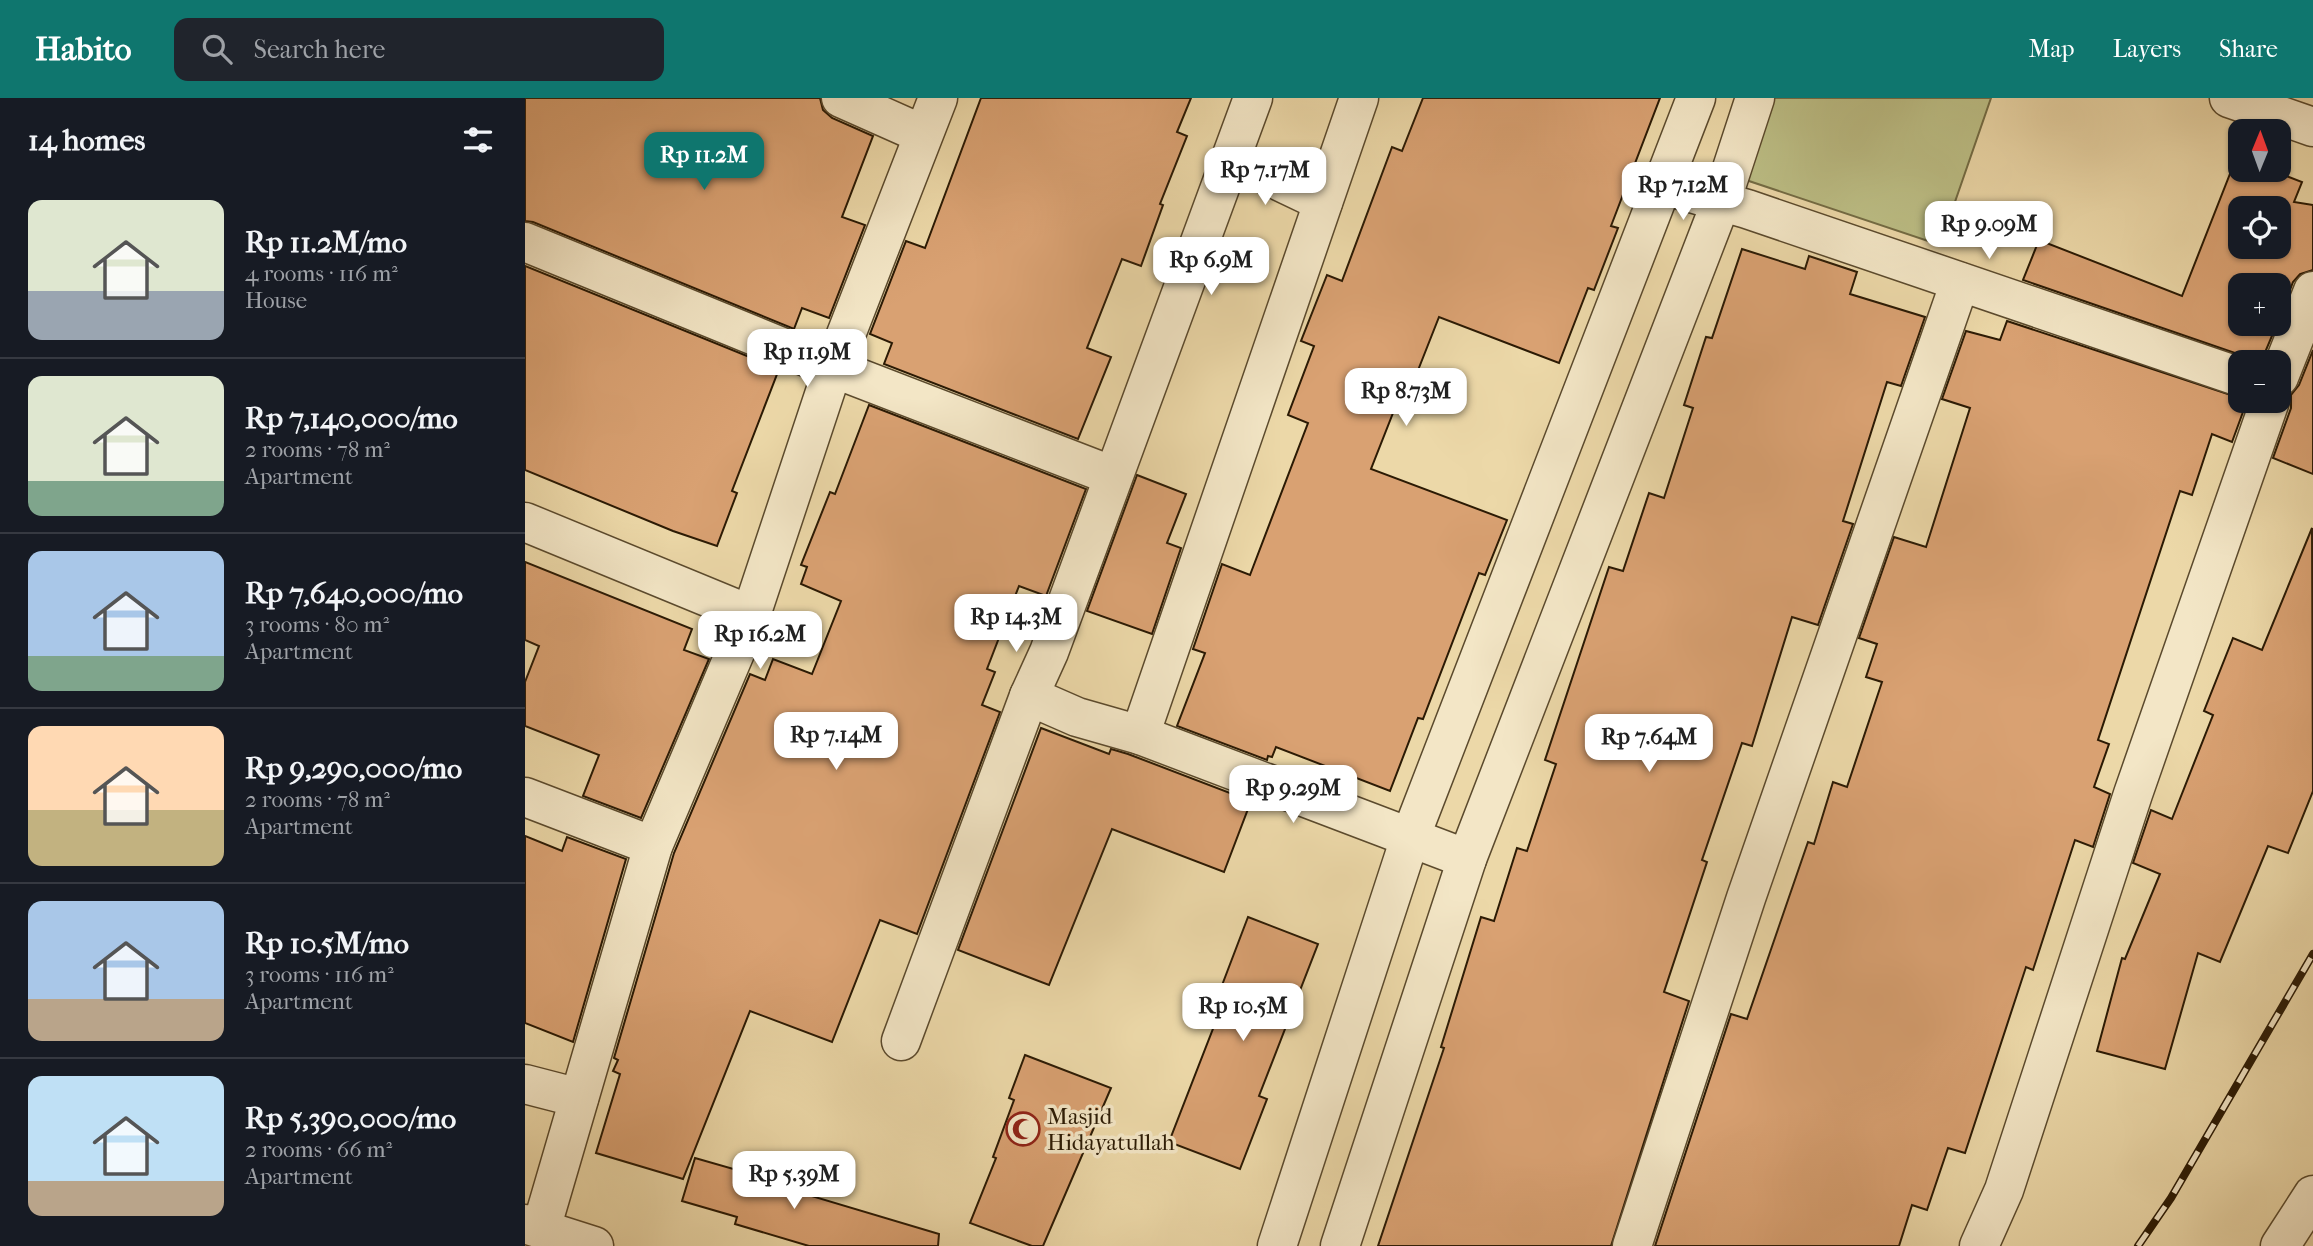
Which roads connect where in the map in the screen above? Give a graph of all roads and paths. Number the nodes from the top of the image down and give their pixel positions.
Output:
1 (841, 98) edge
2 (938, 98) edge
3 (1253, 98) edge
4 (1359, 98) edge
5 (1696, 98) edge
6 (1755, 98) edge
7 (2229, 98) edge
8 (2313, 127) edge
9 (922, 134) junction
10 (1231, 158) junction
11 (1663, 185) junction
12 (1323, 202) junction
13 (1721, 202) junction
14 (525, 242) edge
15 (1960, 282) junction
16 (2313, 291) edge
17 (2290, 350) edge
18 (833, 368) junction
19 (2228, 372) edge
20 (2266, 413) edge
21 (1113, 476) junction
22 (525, 522) edge
23 (751, 615) junction
24 (1029, 696) junction
25 (1140, 735) junction
26 (525, 797) edge
27 (1410, 838) junction
28 (653, 846) junction
29 (1467, 859) junction
30 (901, 1041) dead end
31 (525, 1084) edge
32 (579, 1098) junction
33 (2313, 1195) edge
34 (533, 1226) edge
35 (594, 1246) edge
36 (1277, 1246) edge
37 (1340, 1246) edge
38 (1632, 1246) edge
39 (1979, 1246) edge
40 (2280, 1246) edge

1 - 9 street
2 - 9 street
3 - 10 street
4 - 12 street
5 - 11 street
6 - 13 street
7 - 8 street
9 - 18 street
10 - 12 street
10 - 21 street
11 - 13 street
11 - 27 street
12 - 25 street
13 - 15 street
13 - 29 street
14 - 18 street
15 - 19 street
15 - 38 street
16 - 17 street
18 - 21 street
18 - 23 street
20 - 39 street
21 - 24 street
22 - 23 street
23 - 28 street
24 - 25 street
24 - 30 street
25 - 27 street
26 - 28 street
27 - 29 street
27 - 36 street
28 - 32 street
29 - 37 street
31 - 32 street
32 - 34 street
33 - 40 street
34 - 35 street

